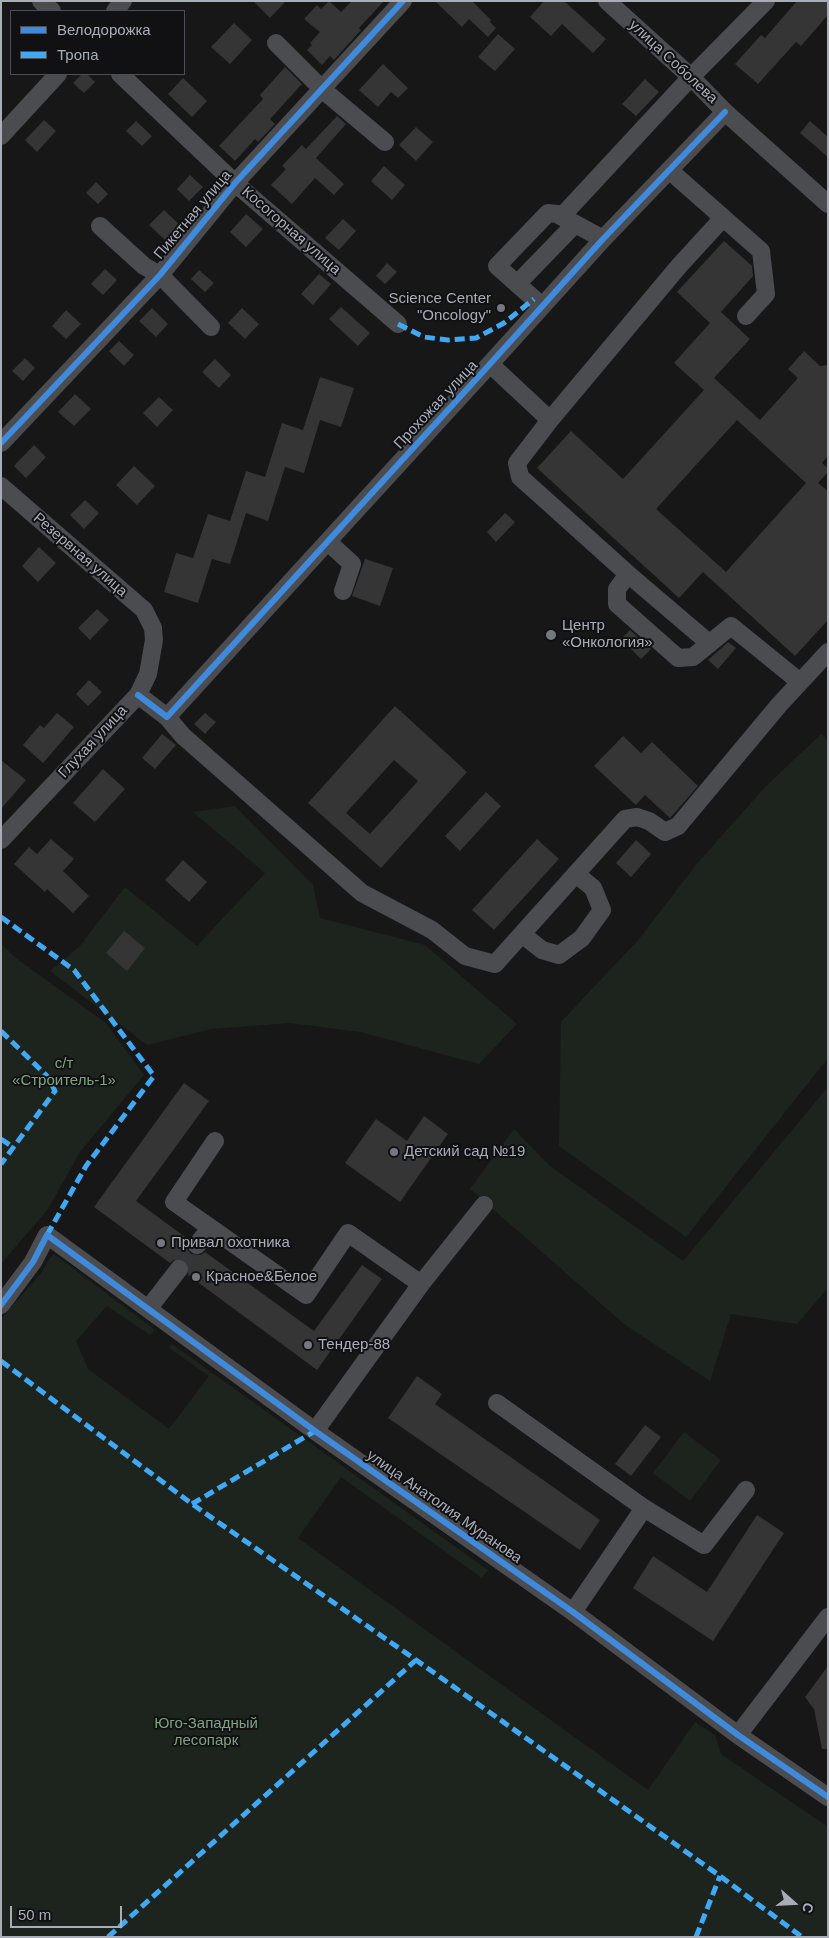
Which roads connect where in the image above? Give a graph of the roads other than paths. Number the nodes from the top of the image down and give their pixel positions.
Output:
1 (42, 1) edge
2 (124, 1) edge
3 (404, 1) edge
4 (608, 1) edge
5 (766, 1) edge
6 (51, 10) edge
7 (115, 10) edge
8 (276, 43) dead end
9 (57, 75) edge
10 (121, 75) edge
11 (691, 77) junction
12 (324, 90) junction
13 (726, 112) junction
14 (1, 136) edge
15 (385, 142) dead end
16 (669, 170) junction
17 (236, 183) junction
18 (828, 204) edge
19 (723, 218) junction
20 (568, 220) junction
21 (100, 226) dead end
22 (603, 239) junction
23 (160, 275) junction
24 (517, 284) junction
25 (542, 306) junction
26 (746, 316) dead end
27 (398, 324) dead end
28 (211, 327) dead end
29 (490, 364) junction
30 (550, 420) junction
31 (1, 443) edge
32 (1, 486) edge
33 (328, 542) junction
34 (628, 574) junction
35 (343, 591) dead end
36 (153, 628) joint
37 (709, 643) junction
38 (828, 652) edge
39 (800, 682) junction
40 (138, 694) junction
41 (167, 717) junction
42 (1, 840) edge
43 (576, 874) junction
44 (522, 934) junction
45 (215, 1141) dead end
46 (484, 1205) dead end
47 (210, 1228) junction
48 (197, 1245) tunnel mouth
49 (179, 1269) tunnel mouth
50 (422, 1284) junction
51 (1, 1305) edge
52 (148, 1309) junction
53 (497, 1403) dead end
54 (315, 1431) junction
55 (746, 1490) dead end
56 (644, 1508) junction
57 (573, 1612) junction
58 (828, 1617) edge
59 (738, 1735) junction
60 (828, 1797) edge

1 - 6 street
2 - 7 street
3 - 12 street, Пикетная улица
4 - 11 street, улица Соболева
5 - 11 street
8 - 12 street
9 - 14 street
10 - 17 street, Косогорная улица
11 - 13 street, улица Соболева
11 - 20 street
12 - 15 street
12 - 17 street, Пикетная улица
13 - 16 street, Прохожая улица
13 - 18 street, улица Соболева
16 - 19 street
16 - 22 street, Прохожая улица
17 - 23 street, Пикетная улица
17 - 27 street, Косогорная улица
19 - 26 street
19 - 30 street
20 - 22 street
20 - 24 street
20 - 24 street
21 - 23 street
22 - 25 street, Прохожая улица
23 - 28 street
23 - 31 street, Пикетная улица
24 - 25 street
25 - 29 street, Прохожая улица
29 - 30 street
29 - 33 street, Прохожая улица
30 - 34 street
32 - 36 street, Резервная улица
33 - 35 street
33 - 41 street, Прохожая улица
34 - 37 street
34 - 37 street
36 - 40 street, Глухая улица
37 - 39 street
38 - 39 street
39 - 43 street
40 - 41 street
40 - 42 street, Глухая улица
41 - 44 street
43 - 44 street
43 - 44 street
45 - 47 street
46 - 50 street
47 - 48 street
47 - 50 street
49 - 52 street
50 - 54 street
51 - 52 street, улица Анатолия Муранова
52 - 54 street, улица Анатолия Муранова
53 - 56 street
54 - 57 street, улица Анатолия Муранова
55 - 56 street
56 - 57 street
57 - 59 street, улица Анатолия Муранова
58 - 59 street
59 - 60 street, улица Анатолия Муранова

